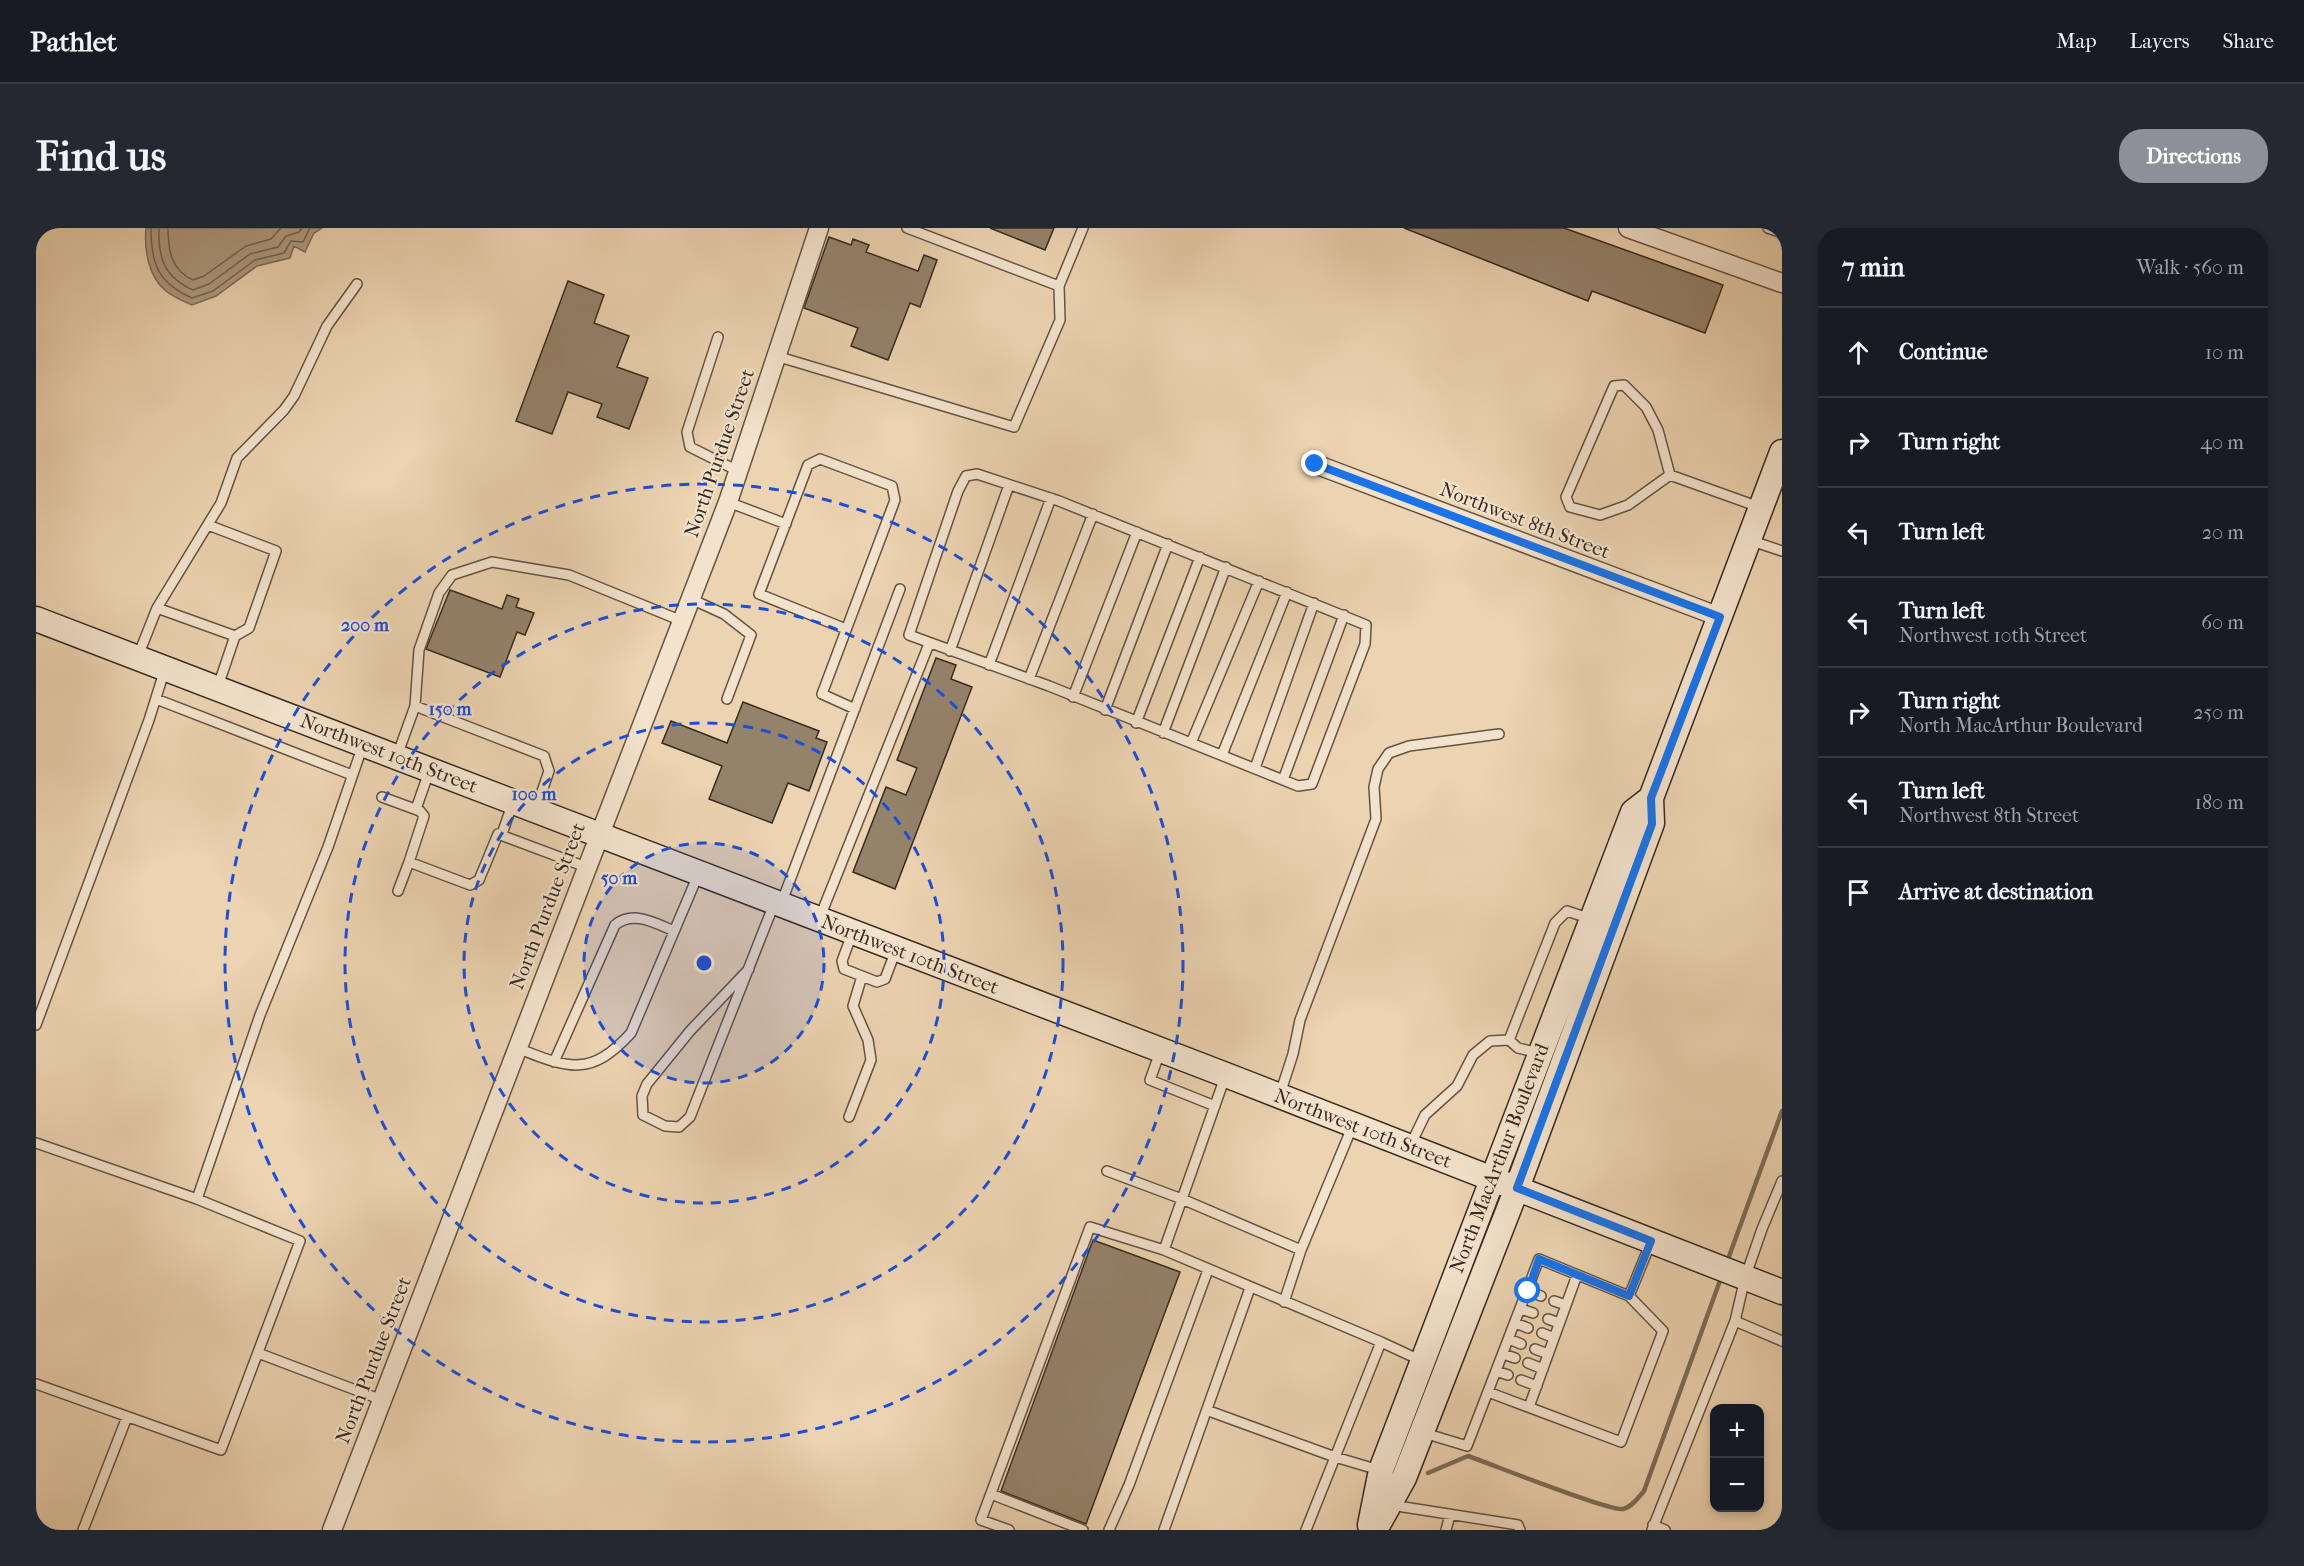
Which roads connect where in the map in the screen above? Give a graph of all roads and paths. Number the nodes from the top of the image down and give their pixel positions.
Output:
1 (819, 228) edge
2 (907, 228) edge
3 (1083, 228) edge
4 (1628, 228) edge
5 (357, 284) dead end
6 (1782, 284) edge
7 (1059, 286) junction
8 (717, 337) dead end
9 (776, 356) junction
10 (1781, 458) edge
11 (1315, 464) dead end
12 (738, 471) junction
13 (1670, 475) junction
14 (1009, 485) junction
15 (1051, 498) junction
16 (728, 502) junction
17 (1761, 508) junction
18 (1093, 514) junction
19 (786, 524) junction
20 (208, 525) junction
21 (1137, 532) junction
22 (1749, 540) junction
23 (1168, 544) junction
24 (1782, 551) edge
25 (1200, 557) junction
26 (1226, 567) junction
27 (1259, 581) junction
28 (900, 589) dead end
29 (1287, 592) junction
30 (690, 599) junction
31 (1314, 603) junction
32 (157, 608) junction
33 (1344, 615) junction
34 (1720, 617) junction
35 (36, 618) edge
36 (682, 621) junction
37 (846, 630) junction
38 (235, 636) junction
39 (929, 644) junction
40 (950, 651) junction
41 (138, 656) junction
42 (989, 665) junction
43 (166, 667) junction
44 (1029, 680) junction
45 (218, 686) junction
46 (1073, 697) junction
47 (156, 699) junction
48 (727, 699) dead end
49 (415, 706) junction
50 (855, 709) junction
51 (1105, 710) junction
52 (1136, 723) junction
53 (1163, 733) junction
54 (1499, 734) dead end
55 (363, 743) junction
56 (1191, 743) junction
57 (1222, 755) junction
58 (397, 756) junction
59 (1255, 768) junction
60 (430, 769) junction
61 (352, 775) junction
62 (1283, 780) junction
63 (382, 797) dead end
64 (1651, 798) junction
65 (525, 805) junction
66 (416, 809) junction
67 (502, 834) junction
68 (598, 834) junction
69 (409, 862) junction
70 (586, 867) junction
71 (699, 873) junction
72 (398, 891) dead end
73 (778, 903) junction
74 (819, 919) junction
75 (1591, 919) junction
76 (674, 931) junction
77 (853, 932) junction
78 (897, 949) junction
79 (749, 969) junction
80 (862, 976) junction
81 (36, 1025) edge
82 (1509, 1040) junction
83 (517, 1048) junction
84 (1160, 1050) junction
85 (1539, 1053) junction
86 (554, 1062) junction
87 (1226, 1075) junction
88 (1279, 1096) junction
89 (1215, 1106) junction
90 (849, 1117) dead end
91 (1353, 1125) junction
92 (36, 1143) edge
93 (1410, 1147) junction
94 (1107, 1172) dead end
95 (1492, 1178) junction
96 (1782, 1180) edge
97 (1517, 1188) junction
98 (197, 1199) junction
99 (1182, 1199) junction
100 (1651, 1241) junction
101 (1164, 1250) junction
102 (1301, 1250) junction
103 (1208, 1270) junction
104 (1577, 1275) junction
105 (1745, 1278) junction
106 (1250, 1288) junction
107 (1528, 1291) junction
108 (1782, 1292) edge
109 (1541, 1296) dead end
110 (1629, 1296) junction
111 (1554, 1301) dead end
112 (1284, 1302) junction
113 (1566, 1305) junction
114 (1521, 1308) junction
115 (1533, 1313) dead end
116 (1548, 1318) dead end
117 (1736, 1321) junction
118 (1515, 1323) junction
119 (1559, 1323) junction
120 (1528, 1328) dead end
121 (1542, 1333) dead end
122 (1554, 1338) junction
123 (1509, 1340) junction
124 (1782, 1341) edge
125 (1381, 1342) junction
126 (1521, 1344) dead end
127 (1535, 1349) dead end
128 (258, 1353) junction
129 (1503, 1354) junction
130 (1548, 1354) junction
131 (1515, 1358) dead end
132 (1422, 1361) junction
133 (1528, 1364) dead end
134 (1543, 1369) junction
135 (1496, 1371) junction
136 (1508, 1376) dead end
137 (1521, 1380) dead end
138 (36, 1384) edge
139 (1536, 1386) junction
140 (1488, 1392) junction
141 (382, 1400) junction
142 (1529, 1407) junction
143 (1209, 1411) junction
144 (127, 1417) junction
145 (1422, 1433) junction
146 (1335, 1457) junction
147 (1381, 1471) junction
148 (991, 1494) junction
149 (1389, 1505) junction
150 (1450, 1515) junction
151 (36, 1528) edge
152 (1653, 1528) edge
153 (41, 1530) edge
154 (83, 1530) edge
155 (332, 1530) edge
156 (1009, 1530) edge
157 (1083, 1530) edge
158 (1109, 1530) edge
159 (1164, 1530) edge
160 (1306, 1530) edge
161 (1369, 1530) edge
162 (1375, 1530) edge
163 (1446, 1530) edge
164 (1520, 1530) edge
165 (1665, 1530) edge

1 - 9 street, North Purdue Street
2 - 7 lane
3 - 7 lane
4 - 6 street
5 - 20 lane
7 - 9 lane
8 - 12 lane
9 - 12 street, North Purdue Street
10 - 17 main road, North MacArthur Boulevard
11 - 34 street, Northwest 8th Street
12 - 16 street, North Purdue Street
13 - 13 lane
13 - 17 lane
14 - 15 lane
14 - 39 lane
14 - 40 lane
15 - 18 lane
15 - 42 lane
16 - 19 lane
16 - 30 street, North Purdue Street
17 - 22 main road, North MacArthur Boulevard
18 - 21 lane
18 - 44 lane
19 - 37 lane
19 - 37 lane
20 - 32 lane
20 - 38 lane
21 - 23 lane
21 - 46 lane
22 - 24 lane
22 - 34 main road, North MacArthur Boulevard
23 - 25 lane
23 - 51 lane
25 - 26 lane
25 - 52 lane
26 - 27 lane
26 - 53 lane
27 - 29 lane
27 - 56 lane
28 - 50 lane
29 - 31 lane
29 - 57 lane
30 - 36 street, North Purdue Street
30 - 48 lane
31 - 33 lane
31 - 59 lane
32 - 38 lane
32 - 41 lane
33 - 62 lane
33 - 62 lane
34 - 64 main road, North MacArthur Boulevard
35 - 41 main road, Northwest 10th Street
36 - 49 lane
36 - 68 street, North Purdue Street
37 - 50 lane
38 - 45 lane
39 - 40 lane
39 - 74 lane
40 - 42 lane
41 - 43 main road, Northwest 10th Street
42 - 44 lane
43 - 45 main road, Northwest 10th Street
43 - 47 lane
44 - 46 lane
45 - 55 main road, Northwest 10th Street
46 - 51 lane
47 - 61 lane
47 - 81 lane
49 - 58 lane
49 - 65 lane
50 - 73 lane
51 - 52 lane
52 - 53 lane
53 - 56 lane
54 - 88 lane
55 - 58 main road, Northwest 10th Street
55 - 61 lane
56 - 57 lane
57 - 59 lane
58 - 60 main road, Northwest 10th Street
59 - 62 lane
60 - 65 main road, Northwest 10th Street
60 - 66 lane
61 - 98 lane
63 - 66 lane
64 - 75 main road, North MacArthur Boulevard
64 - 97 main road, North MacArthur Boulevard
65 - 67 lane
65 - 68 main road, Northwest 10th Street
66 - 69 lane
67 - 69 lane
67 - 70 lane
68 - 70 street, North Purdue Street
68 - 71 main road, Northwest 10th Street
69 - 72 lane
70 - 83 street, North Purdue Street
71 - 73 main road, Northwest 10th Street
71 - 76 lane
73 - 74 main road, Northwest 10th Street
73 - 79 lane
74 - 77 main road, Northwest 10th Street
75 - 82 lane
75 - 85 main road, North MacArthur Boulevard
76 - 86 lane
76 - 86 lane
77 - 78 main road, Northwest 10th Street
77 - 80 lane
78 - 80 lane
78 - 84 main road, Northwest 10th Street
79 - 79 lane
80 - 90 lane
82 - 85 lane
82 - 93 lane
83 - 86 lane
83 - 141 street, North Purdue Street
84 - 87 main road, Northwest 10th Street
84 - 89 lane
85 - 95 main road, North MacArthur Boulevard
87 - 88 main road, Northwest 10th Street
87 - 89 lane
88 - 91 main road, Northwest 10th Street
89 - 99 lane
91 - 93 main road, Northwest 10th Street
91 - 102 lane
92 - 98 lane
93 - 95 main road, Northwest 10th Street
94 - 99 lane
95 - 97 main road, Northwest 10th Street
95 - 132 main road, North MacArthur Boulevard
96 - 105 lane
97 - 100 main road, Northwest 10th Street
97 - 145 main road, North MacArthur Boulevard
98 - 128 lane
99 - 101 lane
99 - 102 lane
100 - 105 main road, Northwest 10th Street
100 - 110 lane
101 - 103 lane
101 - 148 lane
102 - 112 lane
103 - 106 lane
103 - 158 lane
104 - 107 lane
104 - 110 lane
104 - 113 lane
105 - 108 main road, Northwest 10th Street
105 - 117 lane
106 - 112 lane
106 - 143 lane
107 - 109 lane
107 - 114 lane
110 - 142 lane
111 - 113 lane
112 - 125 lane
113 - 119 lane
114 - 115 lane
114 - 118 lane
116 - 119 lane
117 - 124 lane
117 - 152 lane
118 - 120 lane
118 - 123 lane
119 - 122 lane
121 - 122 lane
122 - 130 lane
123 - 126 lane
123 - 129 lane
125 - 132 lane
125 - 146 lane
127 - 130 lane
128 - 141 lane
128 - 144 lane
129 - 131 lane
129 - 135 lane
130 - 134 lane
132 - 147 main road, North MacArthur Boulevard
133 - 134 lane
134 - 139 lane
135 - 136 lane
135 - 140 lane
137 - 139 lane
138 - 144 lane
139 - 142 lane
140 - 142 lane
140 - 145 lane
141 - 155 street, North Purdue Street
143 - 146 lane
143 - 159 lane
144 - 154 lane
145 - 149 main road, North MacArthur Boulevard
146 - 147 lane
146 - 160 lane
147 - 161 main road, North MacArthur Boulevard
148 - 156 lane
148 - 157 lane
149 - 150 lane
149 - 162 main road, North MacArthur Boulevard
150 - 163 lane
150 - 164 lane
151 - 153 lane
152 - 165 lane

